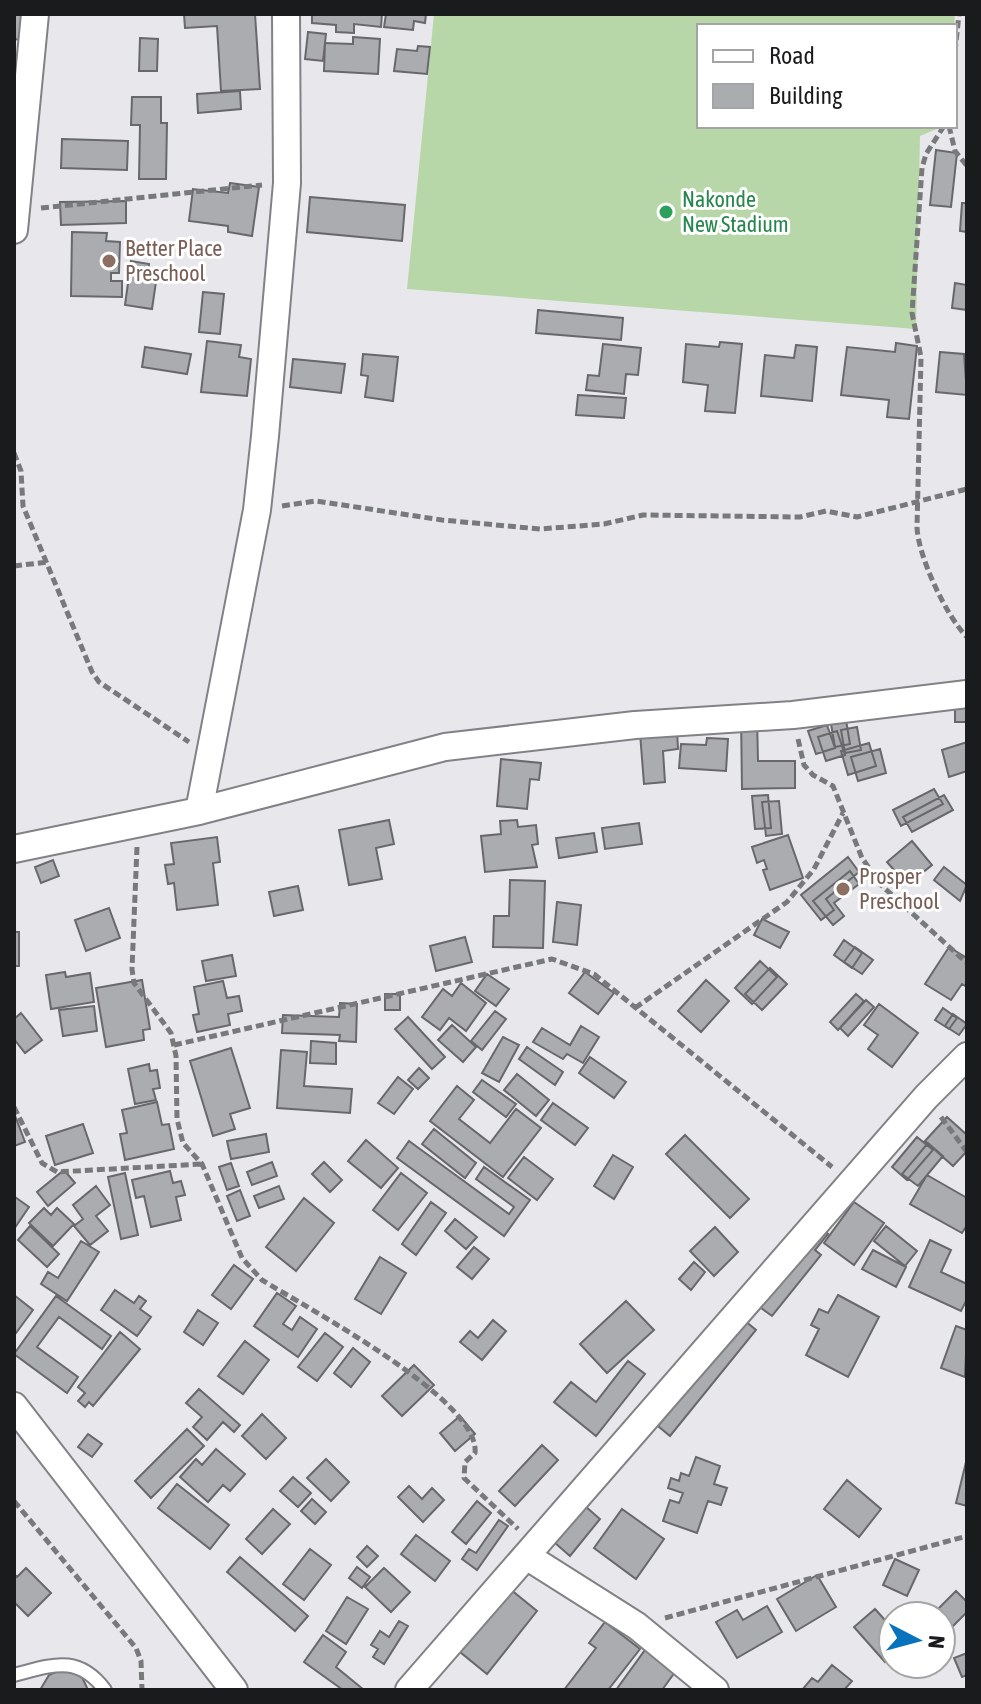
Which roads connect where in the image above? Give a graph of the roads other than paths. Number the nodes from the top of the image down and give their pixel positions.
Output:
1 (35, 14) edge
2 (286, 14) edge
3 (15, 220) edge
4 (967, 694) edge
5 (199, 811) junction
6 (14, 849) edge
7 (967, 1056) edge
8 (14, 1406) edge
9 (532, 1552) junction
10 (14, 1675) edge
11 (105, 1690) edge
12 (234, 1690) edge
13 (409, 1690) edge
14 (715, 1690) edge

1 - 3 street
2 - 5 street
4 - 5 street
5 - 6 street
7 - 9 street
8 - 12 street
9 - 13 street
9 - 14 street
10 - 11 lane

